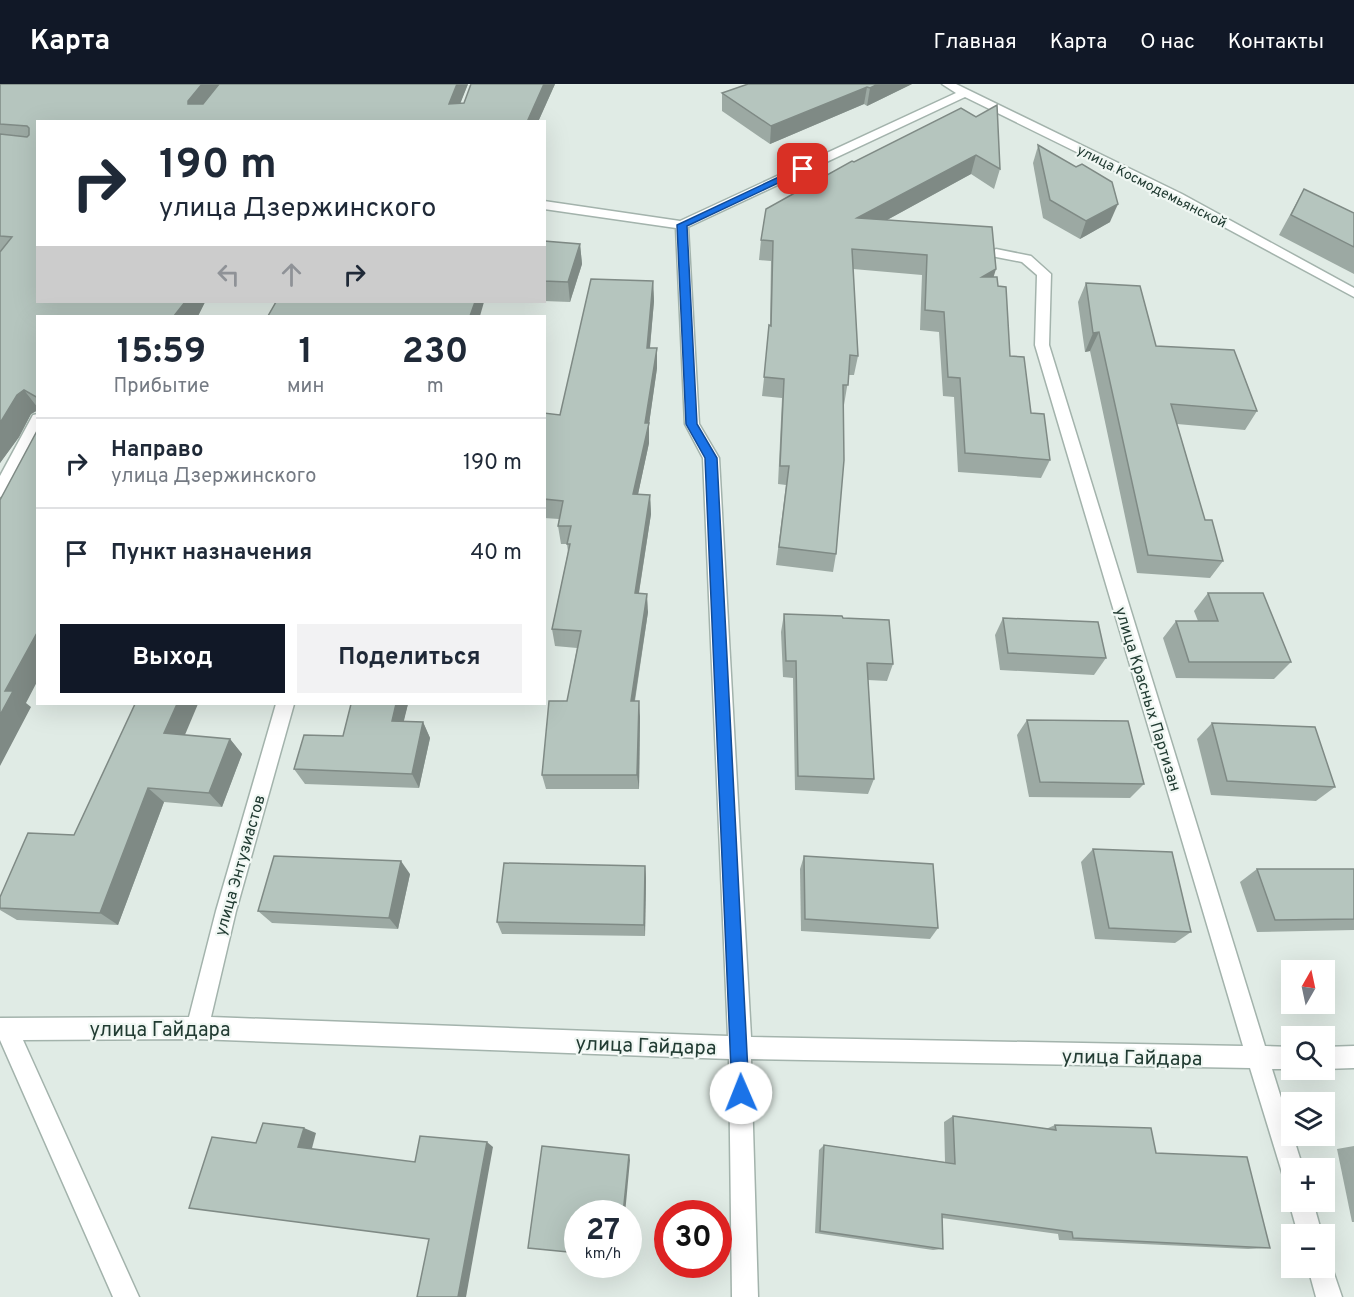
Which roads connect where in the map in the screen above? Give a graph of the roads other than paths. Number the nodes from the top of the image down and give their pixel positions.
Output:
1 (947, 84) edge
2 (965, 93) junction
3 (546, 205) edge
4 (682, 225) junction
5 (996, 253) edge
6 (1354, 293) edge
7 (36, 422) edge
8 (0, 491) edge
9 (285, 705) edge
10 (197, 1028) junction
11 (4, 1029) edge
12 (740, 1048) junction
13 (1354, 1057) edge
14 (1335, 1058) edge
15 (1258, 1059) junction
16 (1281, 1059) edge
17 (1288, 1158) edge
18 (1323, 1278) edge
19 (126, 1297) edge
20 (745, 1297) edge
21 (1329, 1297) edge

1 - 2 street, улица Космодемьянской
2 - 4 street
2 - 6 street, улица Космодемьянской
3 - 4 street
4 - 12 street
5 - 15 street, улица Красных Партизан
7 - 8 street
9 - 10 street, улица Энтузиастов
10 - 11 street, улица Гайдара
10 - 12 street, улица Гайдара
11 - 19 street
12 - 15 street, улица Гайдара
12 - 20 street
13 - 14 street
15 - 16 street, улица Гайдара
15 - 17 street, улица Красных Партизан
18 - 21 street

